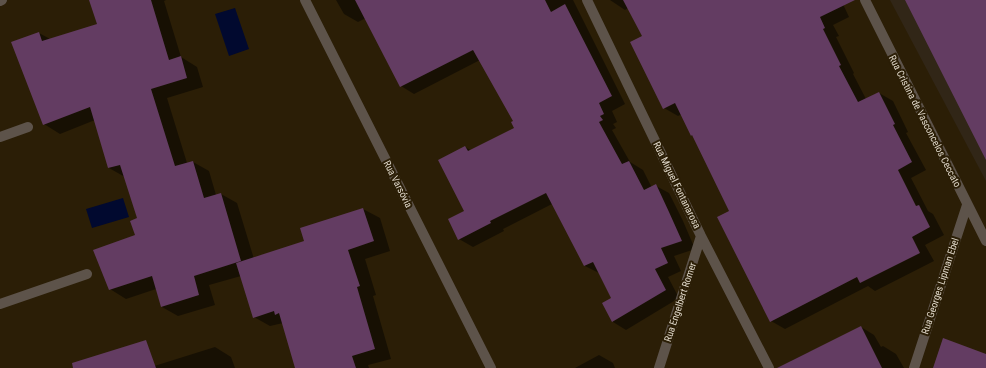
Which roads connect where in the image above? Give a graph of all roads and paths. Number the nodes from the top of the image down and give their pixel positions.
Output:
1 (305, 0) edge
2 (587, 0) edge
3 (865, 0) edge
4 (28, 127) dead end
5 (0, 137) edge
6 (967, 205) junction
7 (702, 236) junction
8 (986, 241) edge
9 (87, 274) dead end
10 (0, 304) edge
11 (491, 368) edge
12 (659, 368) edge
13 (769, 368) edge
14 (914, 368) edge

1 - 11 street, Rua Varsóvia
2 - 7 street, Rua Miguel Fontanarosa
3 - 6 street, Rua Cristina de Vasconcelos Ceccato
4 - 5 street
6 - 8 street, Rua Cristina de Vasconcelos Ceccato
6 - 14 street, Rua Georges Lipman Ebel
7 - 12 street, Rua Engelbert Romer
7 - 13 street, Rua Miguel Fontanarosa
9 - 10 street

